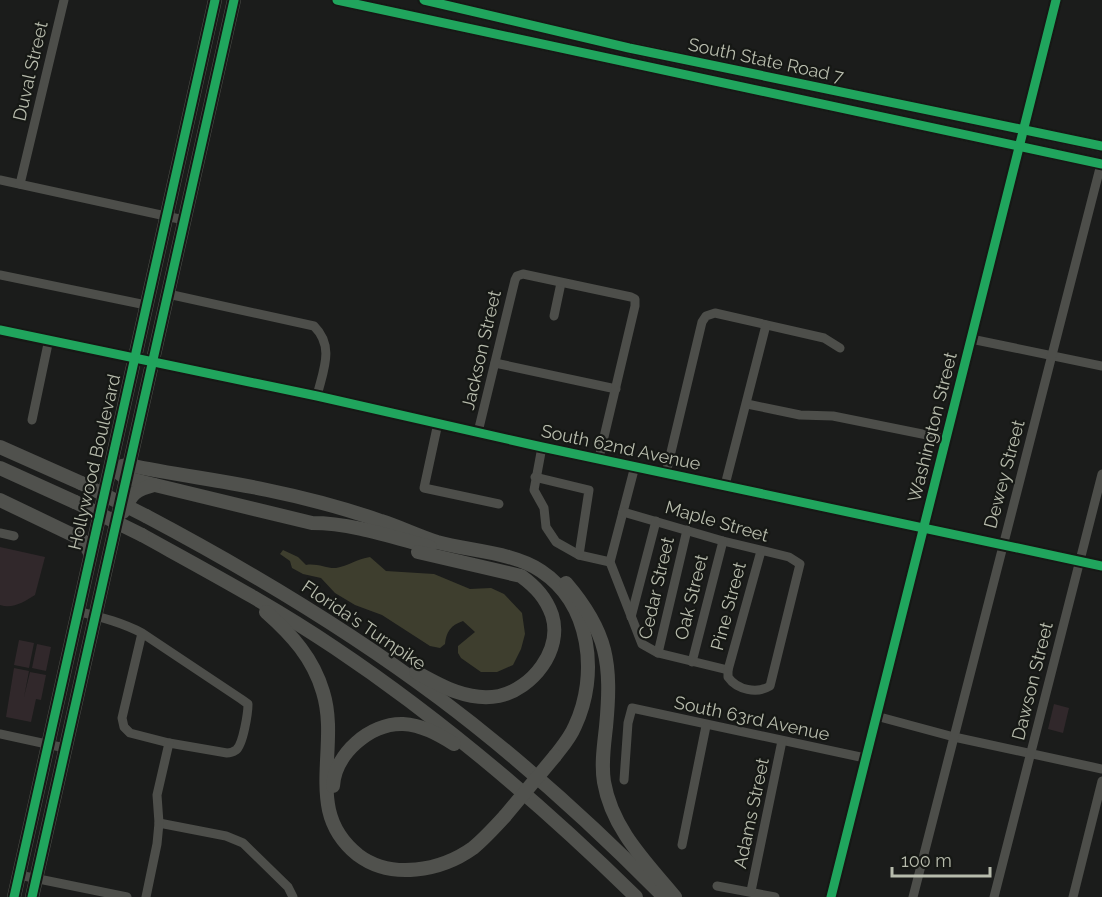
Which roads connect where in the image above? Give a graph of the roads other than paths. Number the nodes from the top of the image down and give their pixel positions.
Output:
1 (64, 0) edge
2 (215, 0) edge
3 (234, 0) edge
4 (337, 0) edge
5 (424, 0) edge
6 (1056, 0) edge
7 (827, 90) junction
8 (793, 99) junction
9 (807, 102) junction
10 (1024, 131) junction
11 (1020, 146) junction
12 (1102, 146) edge
13 (1102, 164) edge
14 (0, 180) edge
15 (20, 184) junction
16 (167, 216) junction
17 (184, 220) junction
18 (0, 275) edge
19 (561, 283) junction
20 (168, 294) junction
21 (146, 305) junction
22 (554, 316) dead end
23 (766, 325) junction
24 (0, 330) edge
25 (49, 339) junction
26 (971, 339) junction
27 (840, 348) dead end
28 (1052, 355) junction
29 (135, 357) junction
30 (152, 361) junction
31 (495, 363) junction
32 (1102, 366) edge
33 (616, 389) junction
34 (317, 396) junction
35 (747, 404) junction
36 (32, 420) dead end
37 (438, 423) junction
38 (478, 432) junction
39 (947, 439) junction
40 (0, 447) edge
41 (542, 447) junction
42 (599, 458) junction
43 (635, 466) junction
44 (0, 468) edge
45 (110, 468) junction
46 (127, 471) junction
47 (666, 473) junction
48 (1102, 474) edge
49 (535, 477) junction
50 (158, 484) junction
51 (725, 485) junction
52 (0, 500) edge
53 (499, 504) dead end
54 (623, 512) junction
55 (656, 521) junction
56 (312, 523) junction
57 (925, 527) junction
58 (114, 530) junction
59 (406, 530) junction
60 (687, 530) junction
61 (0, 533) edge
62 (14, 536) dead end
63 (723, 541) junction
64 (1003, 545) junction
65 (761, 551) junction
66 (90, 553) junction
67 (579, 555) junction
68 (1080, 561) junction
69 (610, 562) junction
70 (1102, 566) edge
71 (242, 590) junction
72 (77, 611) junction
73 (95, 616) junction
74 (631, 618) junction
75 (336, 627) junction
76 (142, 633) junction
77 (658, 653) junction
78 (692, 662) junction
79 (728, 670) junction
80 (876, 716) junction
81 (706, 726) junction
82 (0, 734) edge
83 (954, 737) junction
84 (782, 741) junction
85 (169, 743) junction
86 (48, 744) junction
87 (65, 748) junction
88 (553, 754) junction
89 (1030, 754) junction
90 (865, 758) junction
91 (493, 765) junction
92 (1102, 770) edge
93 (624, 780) dead end
94 (1102, 781) edge
95 (503, 813) junction
96 (159, 824) junction
97 (682, 844) dead end
98 (19, 874) junction
99 (36, 878) junction
100 (717, 886) dead end
101 (751, 891) junction
102 (293, 896) edge
103 (14, 897) edge
104 (32, 897) edge
105 (127, 897) edge
106 (146, 897) edge
107 (636, 897) edge
108 (664, 897) edge
109 (675, 897) edge
110 (775, 897) edge
111 (831, 897) edge
112 (913, 897) edge
113 (994, 897) edge
114 (1073, 897) edge

1 - 15 street, Duval Street
2 - 16 highway, Hollywood Boulevard
3 - 17 highway, Hollywood Boulevard
4 - 8 main road, South State Road 7
5 - 7 main road, South State Road 7
6 - 10 street, Washington Street
7 - 8 main road
7 - 9 main road
7 - 10 main road, South State Road 7
8 - 9 main road, South State Road 7
9 - 11 main road, South State Road 7
10 - 11 street, Washington Street
10 - 12 main road, South State Road 7
11 - 13 main road, South State Road 7
11 - 26 street, Washington Street
13 - 28 street, Dewey Street
14 - 15 street
15 - 16 street
16 - 17 street
16 - 21 highway, Hollywood Boulevard
17 - 20 highway, Hollywood Boulevard
18 - 21 street
19 - 22 street
19 - 31 street, Jackson Street
19 - 33 street
20 - 30 highway, Hollywood Boulevard
20 - 34 street
21 - 29 highway, Hollywood Boulevard
23 - 27 street
23 - 35 street
23 - 47 street
24 - 25 street, South 62nd Avenue
25 - 29 street, South 62nd Avenue
25 - 36 street
26 - 28 street
26 - 39 street, Washington Street
28 - 32 street
28 - 64 street, Dewey Street
29 - 30 street, South 62nd Avenue
29 - 45 highway, Hollywood Boulevard
30 - 34 street, South 62nd Avenue
30 - 46 highway, Hollywood Boulevard
31 - 33 street
31 - 38 street, Jackson Street
33 - 42 street
34 - 37 street, South 62nd Avenue
35 - 39 street
35 - 51 street
37 - 38 street, South 62nd Avenue
37 - 53 street, Jackson Street
38 - 41 street, South 62nd Avenue
39 - 57 street, Washington Street
40 - 75 highway, Florida's Turnpike, bridge
41 - 42 street, South 62nd Avenue
41 - 49 street
42 - 43 street, South 62nd Avenue
43 - 47 street, South 62nd Avenue
43 - 54 street
44 - 71 highway, Florida's Turnpike, bridge
45 - 46 highway
45 - 66 highway, Hollywood Boulevard
46 - 50 highway
46 - 58 highway, Hollywood Boulevard
46 - 59 highway
47 - 51 street, South 62nd Avenue
48 - 68 street, Dawson Street
49 - 67 street
49 - 67 street
50 - 56 highway
50 - 58 highway
51 - 57 street, South 62nd Avenue
52 - 66 highway
54 - 55 street, Maple Street
54 - 69 street
55 - 60 street, Maple Street
55 - 74 street
56 - 75 highway
56 - 88 highway
57 - 64 street, South 62nd Avenue
57 - 80 street, Washington Street
58 - 73 highway, Hollywood Boulevard
59 - 88 highway
59 - 109 highway
60 - 63 street, Maple Street
60 - 77 street, Cedar Street
61 - 62 street
63 - 65 street, Maple Street
63 - 78 street, Oak Street
64 - 68 street, South 62nd Avenue
64 - 83 street, Dewey Street
65 - 79 street, Pine Street
65 - 79 street, Maple Street
66 - 72 highway, Hollywood Boulevard
67 - 69 street
68 - 70 street, South 62nd Avenue
68 - 89 street, Dawson Street
69 - 74 street
71 - 91 highway, Florida's Turnpike
71 - 95 highway
72 - 73 street
72 - 86 highway, Hollywood Boulevard
73 - 76 street
73 - 87 highway, Hollywood Boulevard
74 - 77 street
75 - 108 highway, Florida's Turnpike
76 - 85 street
76 - 85 street
77 - 78 street
78 - 79 street
80 - 83 street
80 - 90 street, Washington Street
81 - 84 street, South 63rd Avenue
81 - 93 street, South 63rd Avenue
81 - 97 street
82 - 86 street
83 - 89 street
83 - 112 street, Dewey Street
84 - 90 street, South 63rd Avenue
84 - 101 street, Adams Street
85 - 96 street
86 - 87 street
86 - 98 highway, Hollywood Boulevard
87 - 99 highway, Hollywood Boulevard
88 - 95 highway
89 - 92 street
89 - 113 street, Dawson Street
90 - 111 street, Washington Street
91 - 95 highway
91 - 107 highway, Florida's Turnpike
94 - 114 street
96 - 102 street
96 - 106 street
98 - 99 street
98 - 103 highway, Hollywood Boulevard
99 - 104 highway, Hollywood Boulevard
99 - 105 street
100 - 101 street
101 - 110 street

